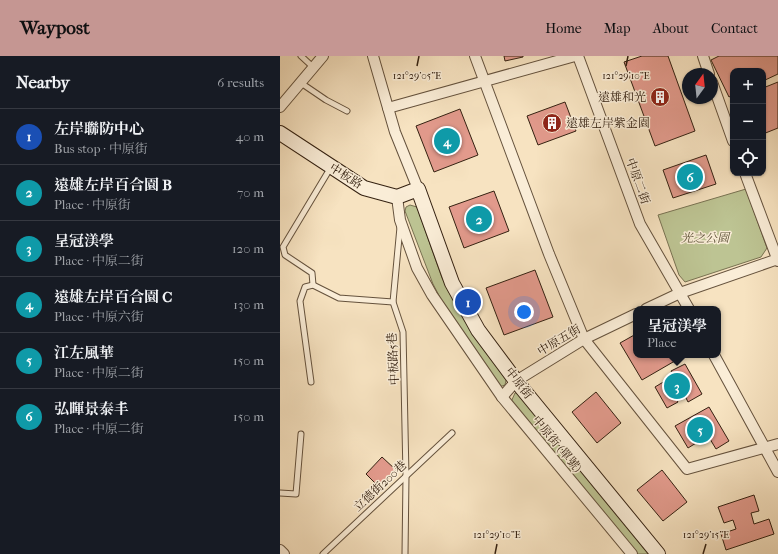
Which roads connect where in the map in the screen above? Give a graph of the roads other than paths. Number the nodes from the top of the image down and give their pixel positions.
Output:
1 (301, 56) edge
2 (323, 56) edge
3 (373, 56) edge
4 (475, 56) edge
5 (575, 56) edge
6 (578, 56) edge
7 (703, 56) edge
8 (314, 68) junction
9 (707, 68) edge
10 (484, 82) junction
11 (301, 83) junction
12 (718, 99) edge
13 (280, 106) edge
14 (388, 108) junction
15 (347, 111) dead end
16 (280, 133) edge
17 (733, 140) edge
18 (331, 166) junction
19 (746, 176) edge
20 (418, 189) junction
21 (397, 197) junction
22 (400, 220) junction
23 (778, 260) edge
24 (313, 285) junction
25 (680, 293) junction
26 (393, 302) junction
27 (652, 306) edge
28 (686, 306) edge
29 (633, 315) edge
30 (584, 339) junction
31 (716, 358) edge
32 (516, 380) junction
33 (311, 382) dead end
34 (502, 397) junction
35 (452, 433) dead end
36 (302, 434) dead end
37 (778, 444) edge
38 (764, 448) junction
39 (778, 472) edge
40 (406, 476) junction
41 (280, 493) edge
42 (280, 550) edge
43 (284, 554) edge
44 (323, 554) edge
45 (405, 554) edge
46 (632, 554) edge
47 (658, 554) edge

1 - 8 lane
2 - 8 street
3 - 14 street
4 - 10 street
5 - 10 street
6 - 25 street, 中原二街
7 - 9 street
8 - 11 street
10 - 14 street
10 - 30 street
11 - 13 street
11 - 15 lane
12 - 17 street
14 - 20 street
16 - 18 street, 中板路
18 - 21 street, 中板路
18 - 24 lane
19 - 23 street
20 - 21 street
20 - 32 street, 中原街
21 - 22 street, 中原街 (單號)
22 - 26 lane, 中板路5巷
22 - 34 street, 中原街 (單號)
23 - 25 street
24 - 26 lane
24 - 33 lane
25 - 27 street
25 - 28 street, 中原二街
26 - 40 lane, 中板路5巷
29 - 30 street, 中原五街
30 - 32 street, 中原五街
30 - 38 street
31 - 38 street
32 - 34 street, 中原五街
32 - 47 street, 中原街
34 - 46 street, 中原街 (單號)
35 - 40 lane, 立德街200巷
36 - 41 lane
37 - 38 street
38 - 39 street
40 - 44 lane, 立德街200巷
40 - 45 lane, 中板路5巷
42 - 43 street

